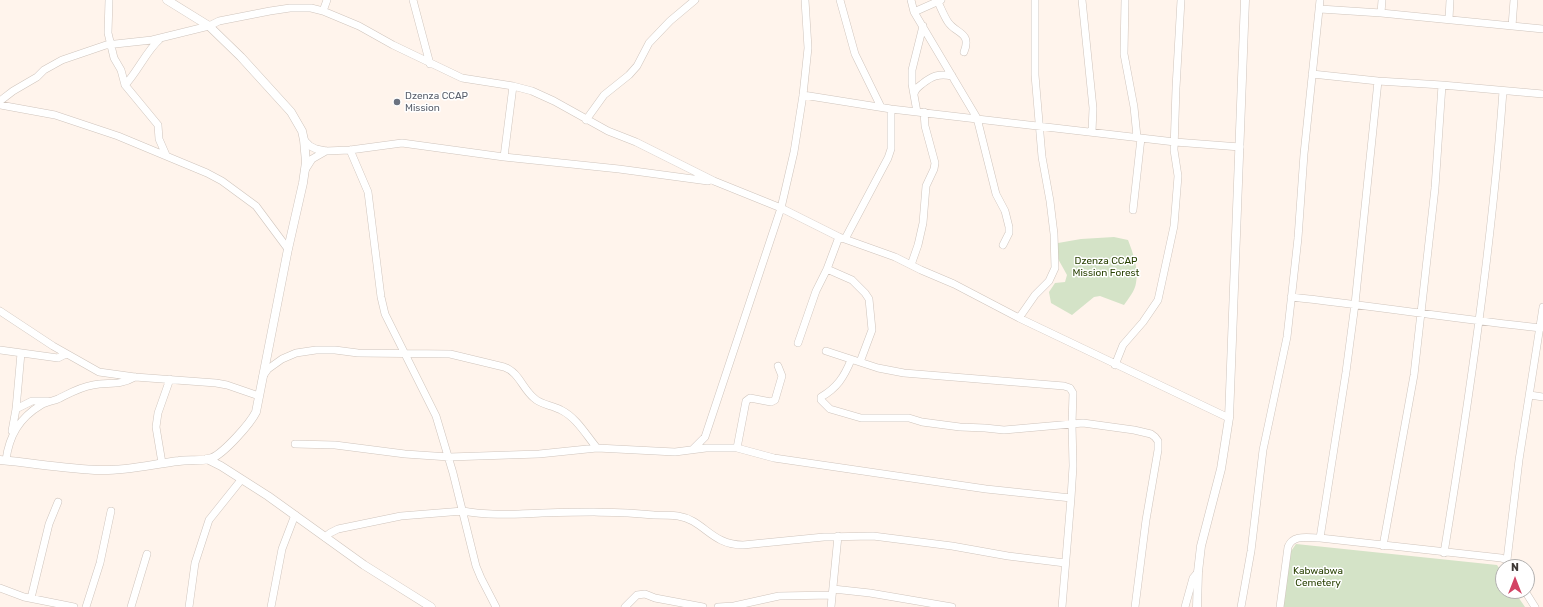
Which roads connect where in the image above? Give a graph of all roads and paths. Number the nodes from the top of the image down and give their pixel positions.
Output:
1 (109, 0) edge
2 (167, 0) edge
3 (327, 0) edge
4 (413, 0) edge
5 (694, 0) edge
6 (805, 0) edge
7 (840, 0) edge
8 (911, 0) edge
9 (1035, 0) edge
10 (1082, 0) edge
11 (1125, 0) edge
12 (1181, 0) edge
13 (1245, 0) edge
14 (1320, 0) edge
15 (1382, 0) edge
16 (1450, 0) edge
17 (1514, 0) edge
18 (940, 1) edge
19 (1320, 9) junction
20 (323, 11) junction
21 (914, 12) junction
22 (1381, 13) junction
23 (1449, 19) junction
24 (209, 26) junction
25 (923, 26) junction
26 (1512, 26) junction
27 (1543, 29) edge
28 (162, 38) junction
29 (111, 43) junction
30 (964, 52) dead end
31 (430, 64) junction
32 (1312, 74) junction
33 (952, 76) junction
34 (1378, 80) junction
35 (125, 84) junction
36 (1442, 85) junction
37 (513, 86) junction
38 (1503, 91) junction
39 (914, 94) junction
40 (1543, 94) edge
41 (803, 95) junction
42 (0, 101) edge
43 (0, 106) edge
44 (881, 108) junction
45 (891, 109) junction
46 (920, 112) junction
47 (977, 118) junction
48 (586, 120) junction
49 (1040, 126) junction
50 (1092, 132) junction
51 (1139, 138) junction
52 (304, 140) junction
53 (1175, 142) junction
54 (1240, 147) junction
55 (350, 150) junction
56 (326, 151) junction
57 (166, 155) junction
58 (504, 157) junction
59 (304, 172) junction
60 (714, 181) junction
61 (781, 208) junction
62 (1133, 210) dead end
63 (842, 238) junction
64 (1003, 245) dead end
65 (288, 249) junction
66 (911, 265) junction
67 (827, 269) junction
68 (1291, 297) junction
69 (1355, 304) junction
70 (1543, 307) edge
71 (0, 311) edge
72 (1420, 313) junction
73 (1019, 318) junction
74 (1478, 321) junction
75 (1542, 323) edge
76 (798, 342) dead end
77 (0, 350) edge
78 (826, 352) dead end
79 (21, 353) junction
80 (405, 353) junction
81 (66, 354) junction
82 (850, 360) junction
83 (860, 362) junction
84 (1115, 364) junction
85 (778, 366) dead end
86 (263, 376) junction
87 (135, 377) junction
88 (170, 379) junction
89 (18, 393) junction
90 (1530, 395) junction
91 (259, 396) junction
92 (1543, 397) edge
93 (32, 400) junction
94 (48, 402) junction
95 (16, 409) junction
96 (1229, 418) junction
97 (1072, 424) junction
98 (12, 435) junction
99 (295, 444) dead end
100 (597, 448) junction
101 (737, 448) junction
102 (693, 449) junction
103 (449, 457) junction
104 (207, 459) junction
105 (3, 460) edge
106 (162, 463) junction
107 (241, 480) junction
108 (1071, 498) junction
109 (58, 502) dead end
110 (112, 511) dead end
111 (463, 511) junction
112 (295, 515) junction
113 (838, 536) junction
114 (325, 537) junction
115 (1320, 538) junction
116 (1383, 546) junction
117 (1444, 553) junction
118 (147, 554) dead end
119 (1498, 559) edge
120 (1507, 559) edge
121 (1065, 563) junction
122 (1198, 572) junction
123 (0, 588) edge
124 (832, 592) junction
125 (31, 598) junction
126 (74, 607) edge
127 (86, 607) edge
128 (131, 607) edge
129 (189, 607) edge
130 (271, 607) edge
131 (431, 607) edge
132 (496, 607) edge
133 (625, 607) edge
134 (702, 607) edge
135 (718, 607) edge
136 (831, 607) edge
137 (952, 607) edge
138 (1062, 607) edge
139 (1135, 607) edge
140 (1185, 607) edge
141 (1197, 607) edge
142 (1241, 607) edge
143 (1280, 607) edge

1 - 29 street
2 - 24 street
3 - 20 street
4 - 31 street
5 - 48 street
6 - 41 street
7 - 44 street
8 - 21 street
9 - 49 street
10 - 50 street
11 - 51 street
12 - 53 street
13 - 54 street
14 - 19 street
15 - 22 street
16 - 23 street
17 - 26 street
18 - 21 street
18 - 30 street
19 - 22 street
19 - 32 street
20 - 24 street
20 - 31 street
21 - 25 street
22 - 23 street
23 - 26 street
24 - 28 street
24 - 52 street
25 - 33 street
25 - 39 street
26 - 27 street
28 - 29 street
28 - 35 street
29 - 35 street
29 - 42 street
31 - 37 street
32 - 34 street
32 - 68 street
33 - 39 street
33 - 47 street
34 - 36 street
34 - 69 street
35 - 57 street
36 - 38 street
36 - 72 street
37 - 48 street
37 - 58 street
38 - 40 street
38 - 74 street
39 - 46 street
41 - 44 street
41 - 61 street
43 - 57 street
44 - 45 street
45 - 46 street
45 - 63 street
46 - 47 street
46 - 66 street
47 - 49 street
47 - 64 street
48 - 60 street
49 - 50 street
49 - 73 street
50 - 51 street
51 - 53 street
51 - 62 street
52 - 56 street
52 - 59 street
53 - 54 street
53 - 84 street
54 - 96 street
55 - 56 street
55 - 58 street
55 - 80 street
56 - 59 street
57 - 65 street
58 - 60 street
59 - 65 street
60 - 61 street
61 - 63 street
61 - 102 street
63 - 66 street
63 - 67 street
65 - 86 street
66 - 73 street
67 - 76 street
67 - 83 street
68 - 69 street
68 - 142 street
69 - 72 street
69 - 115 street
70 - 75 street
71 - 81 street
72 - 74 street
72 - 116 street
73 - 84 street
74 - 75 street
74 - 117 street
75 - 90 street
77 - 79 street
78 - 82 street
79 - 81 street
79 - 89 street
80 - 86 street
80 - 100 street
80 - 103 street
81 - 87 street
82 - 83 street
82 - 97 street
83 - 97 street
84 - 96 street
85 - 101 street
86 - 91 street
87 - 88 street
87 - 94 street
88 - 91 street
88 - 106 street
89 - 93 street
89 - 95 street
90 - 92 street
90 - 120 street
91 - 104 street
93 - 94 street
93 - 95 street
94 - 98 street
95 - 98 street
96 - 122 street
97 - 108 street
97 - 139 street
98 - 105 street
99 - 103 street
100 - 102 street
100 - 103 street
101 - 102 street
101 - 108 street
103 - 111 street
104 - 106 street
104 - 107 street
105 - 106 street
107 - 112 street
107 - 129 street
108 - 121 street
109 - 125 street
110 - 127 street
111 - 113 street
111 - 114 street
111 - 132 street
112 - 114 street
112 - 130 street
113 - 121 street
113 - 124 street
114 - 131 street
115 - 116 street
115 - 143 street
116 - 117 street
117 - 119 street
118 - 128 street
121 - 138 street
122 - 140 street
122 - 141 street
123 - 125 street
124 - 135 street
124 - 136 street
124 - 137 street
125 - 126 street
133 - 134 street

